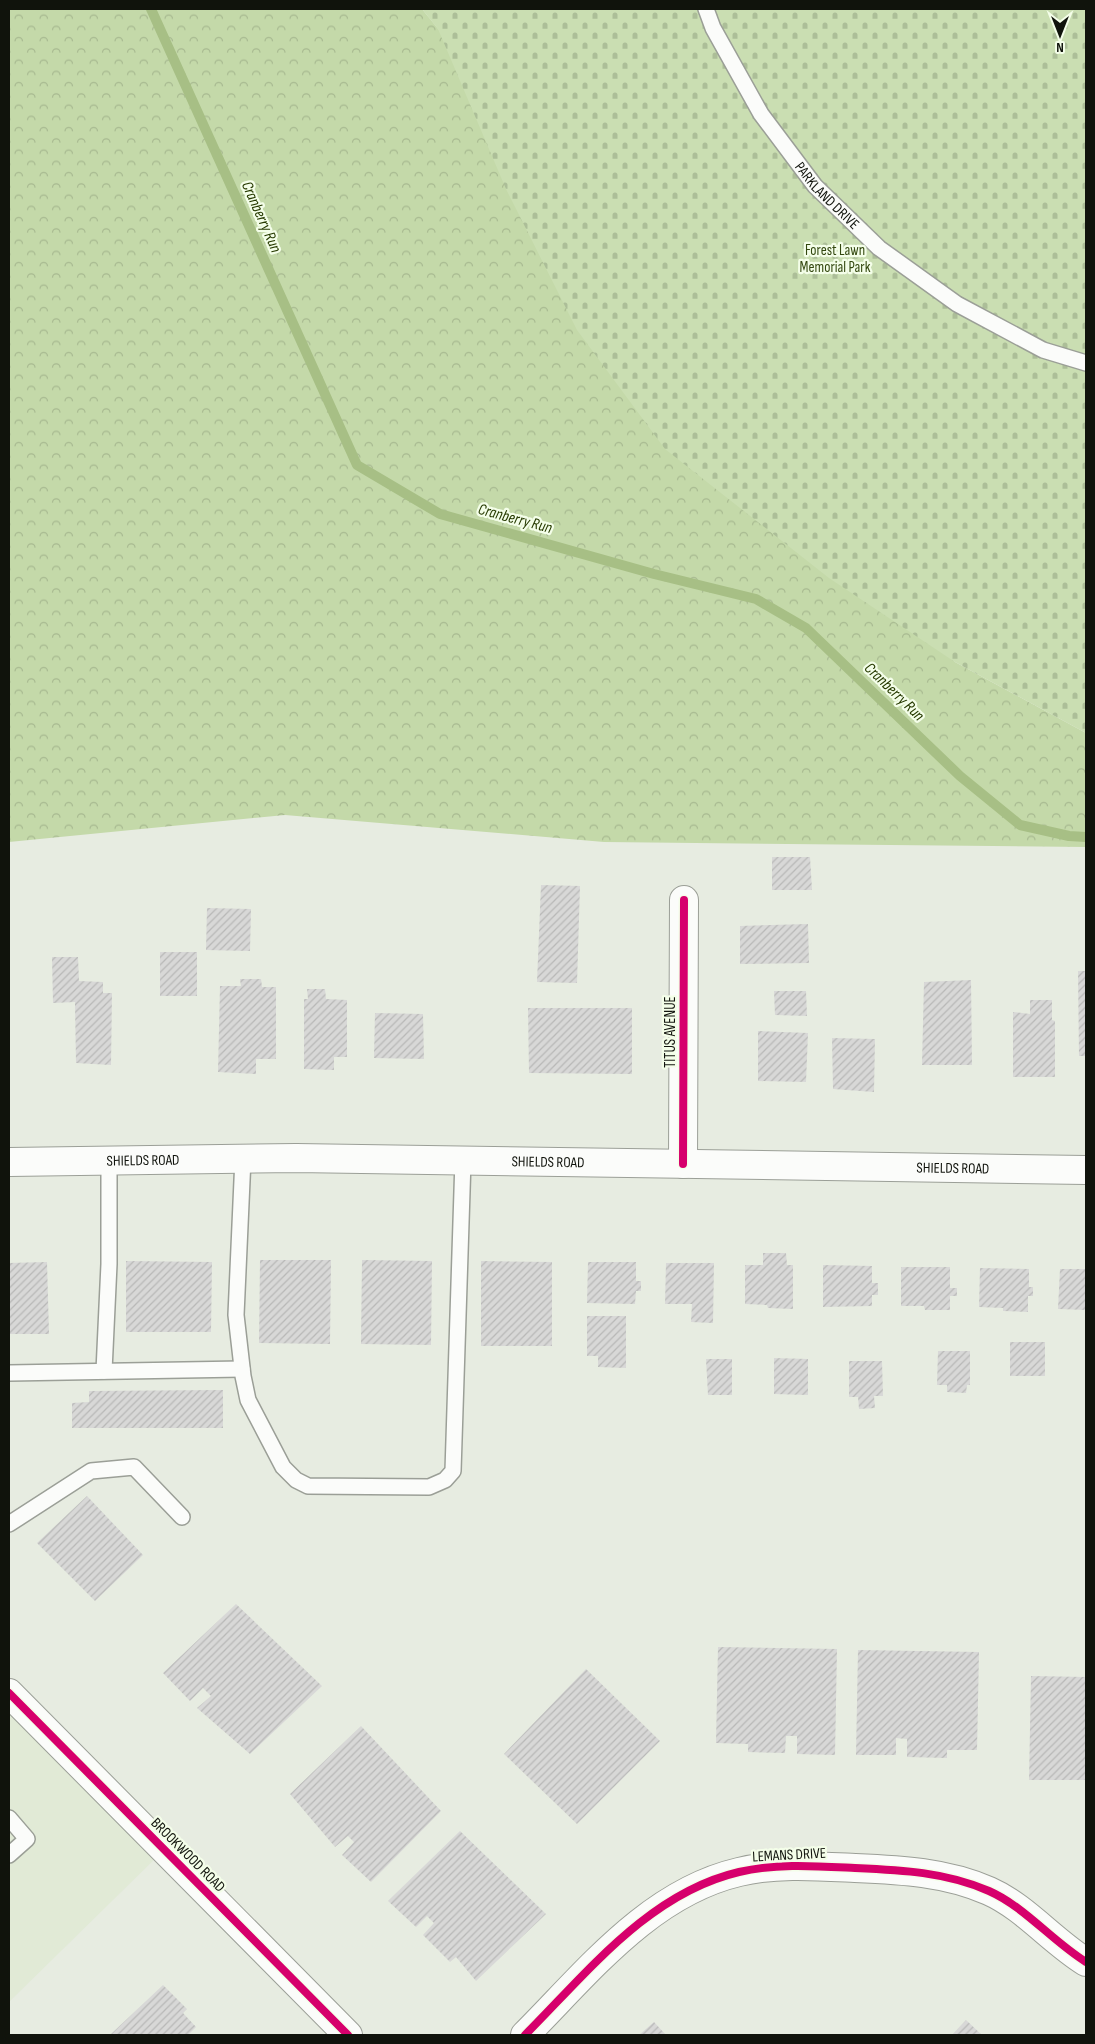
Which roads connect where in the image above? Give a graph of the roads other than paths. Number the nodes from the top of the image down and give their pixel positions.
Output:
1 (706, 9) edge
2 (1086, 363) edge
3 (684, 900) dead end
4 (243, 1158) junction
5 (109, 1160) junction
6 (463, 1160) junction
7 (9, 1162) edge
8 (684, 1164) junction
9 (1086, 1170) edge
10 (242, 1369) junction
11 (104, 1371) junction
12 (9, 1373) edge
13 (182, 1517) dead end
14 (9, 1524) edge
15 (9, 1693) edge
16 (9, 1818) edge
17 (9, 1856) edge
18 (1086, 1962) edge
19 (348, 2035) edge
20 (525, 2035) edge

1 - 2 lane, PARKLAND DRIVE
3 - 8 street, TITUS AVENUE
4 - 5 street, SHIELDS ROAD
4 - 6 street, SHIELDS ROAD
4 - 10 lane
5 - 7 street, SHIELDS ROAD
5 - 11 lane
6 - 8 street, SHIELDS ROAD
6 - 10 lane
8 - 9 street, SHIELDS ROAD
10 - 11 lane
11 - 12 lane
13 - 14 lane
15 - 19 street, BROOKWOOD ROAD
16 - 17 lane
18 - 20 street, LEMANS DRIVE

